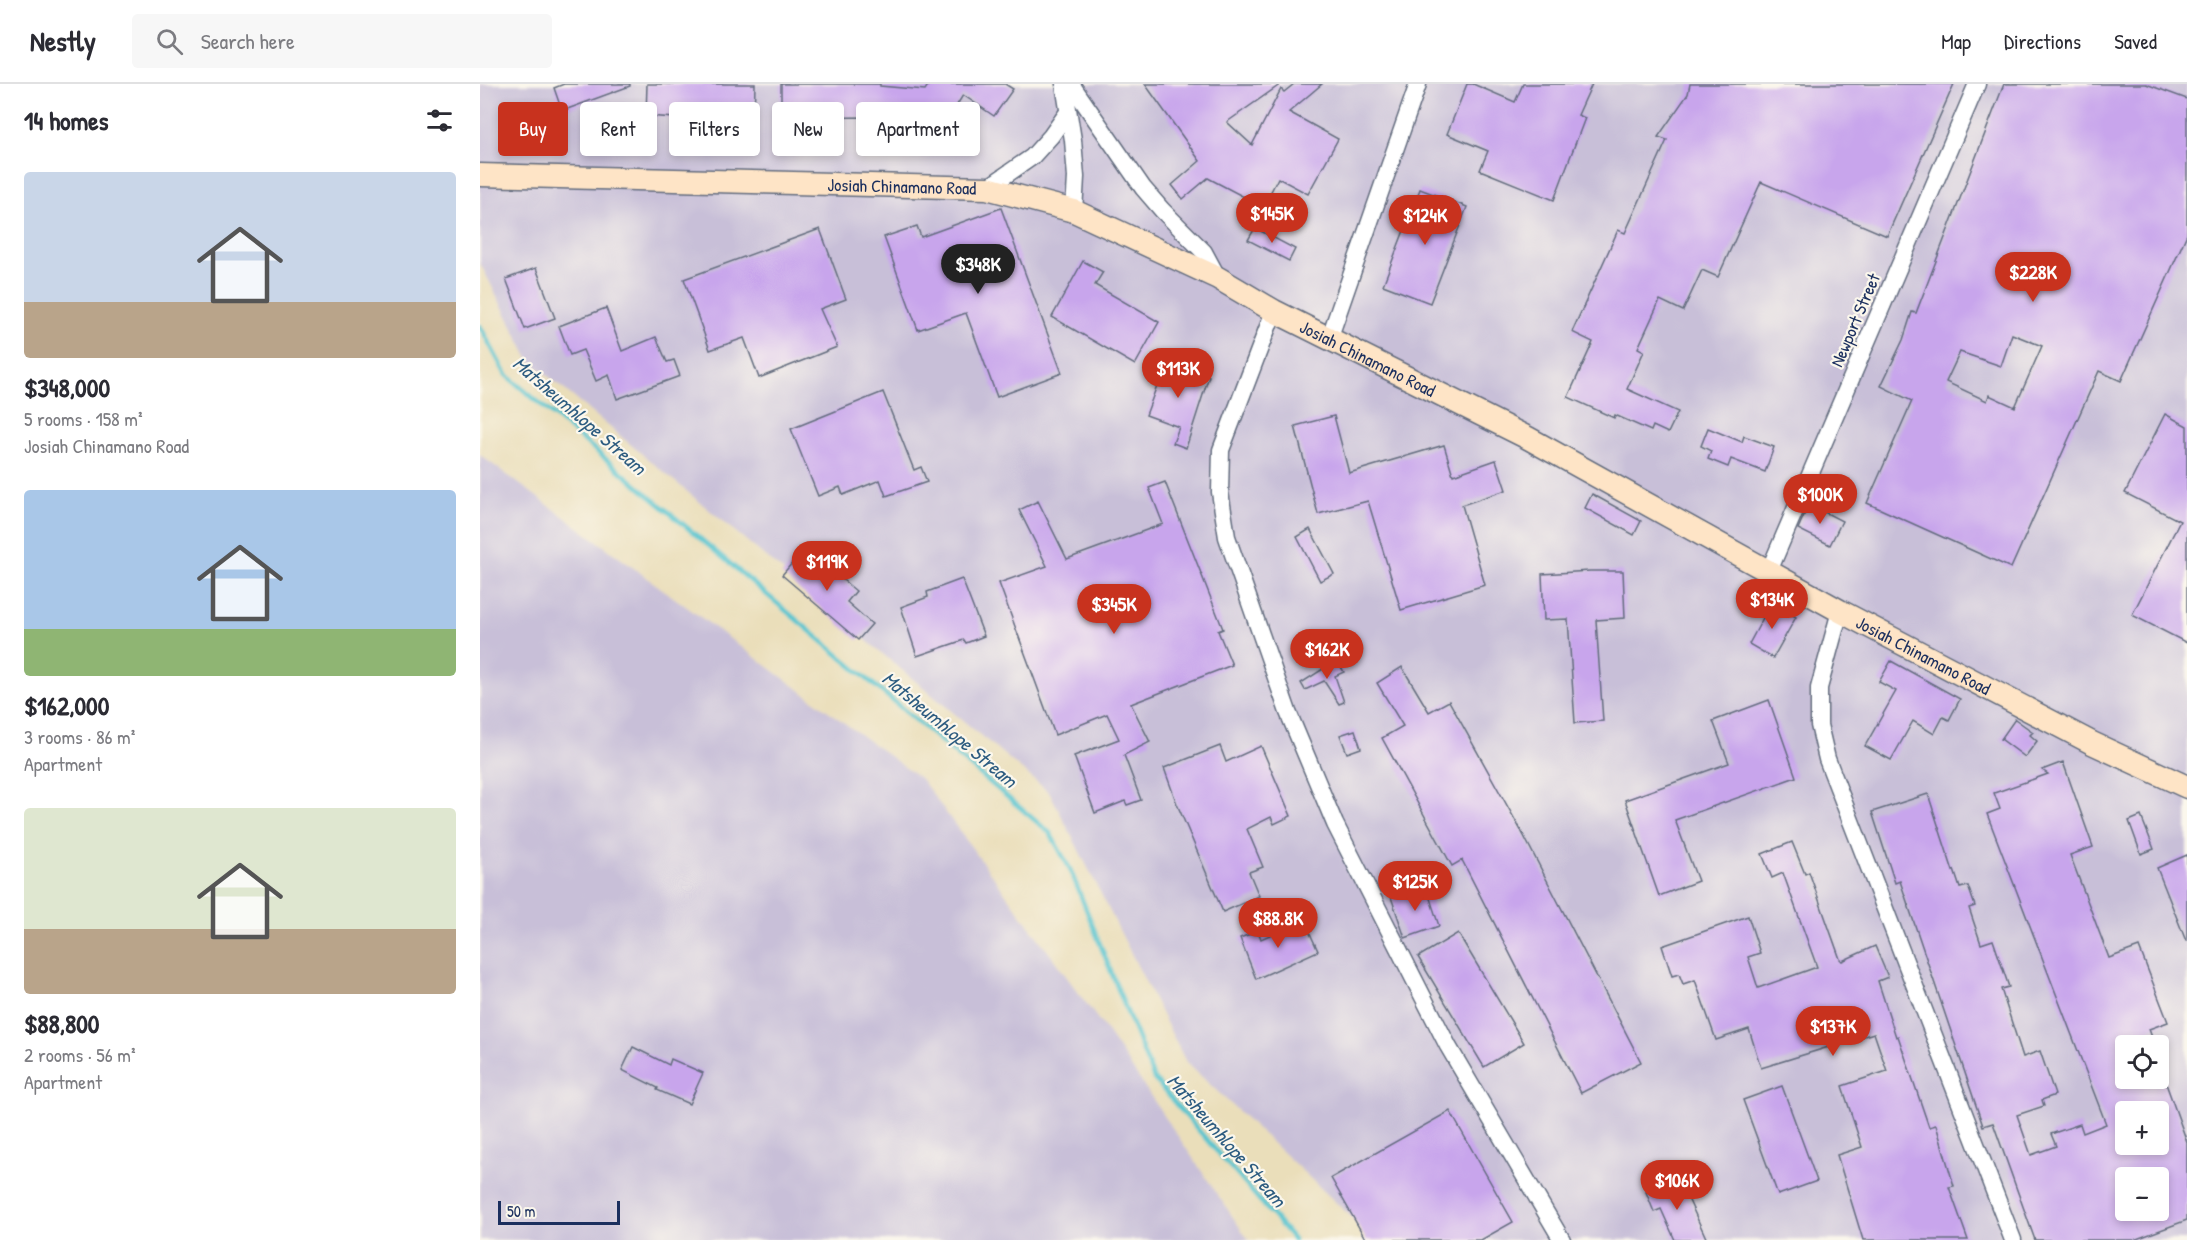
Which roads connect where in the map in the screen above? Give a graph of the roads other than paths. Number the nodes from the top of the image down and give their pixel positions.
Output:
1 (1064, 84) edge
2 (1071, 84) edge
3 (1418, 84) edge
4 (1977, 84) edge
5 (1068, 112) junction
6 (480, 175) edge
7 (987, 188) junction
8 (1074, 211) junction
9 (1218, 278) junction
10 (1274, 311) junction
11 (1329, 339) junction
12 (1769, 571) junction
13 (1840, 611) junction
14 (2187, 787) edge
15 (1562, 1240) edge
16 (2013, 1240) edge

1 - 5 street
2 - 9 street
3 - 11 street
4 - 12 street, Newport Street
5 - 7 street
5 - 8 street
6 - 7 street, Josiah Chinamano Road
7 - 8 street, Josiah Chinamano Road
8 - 9 street, Josiah Chinamano Road
9 - 10 street, Josiah Chinamano Road
10 - 11 street, Josiah Chinamano Road
10 - 15 street
11 - 12 street, Josiah Chinamano Road
12 - 13 street, Josiah Chinamano Road
13 - 14 street, Josiah Chinamano Road
13 - 16 street

